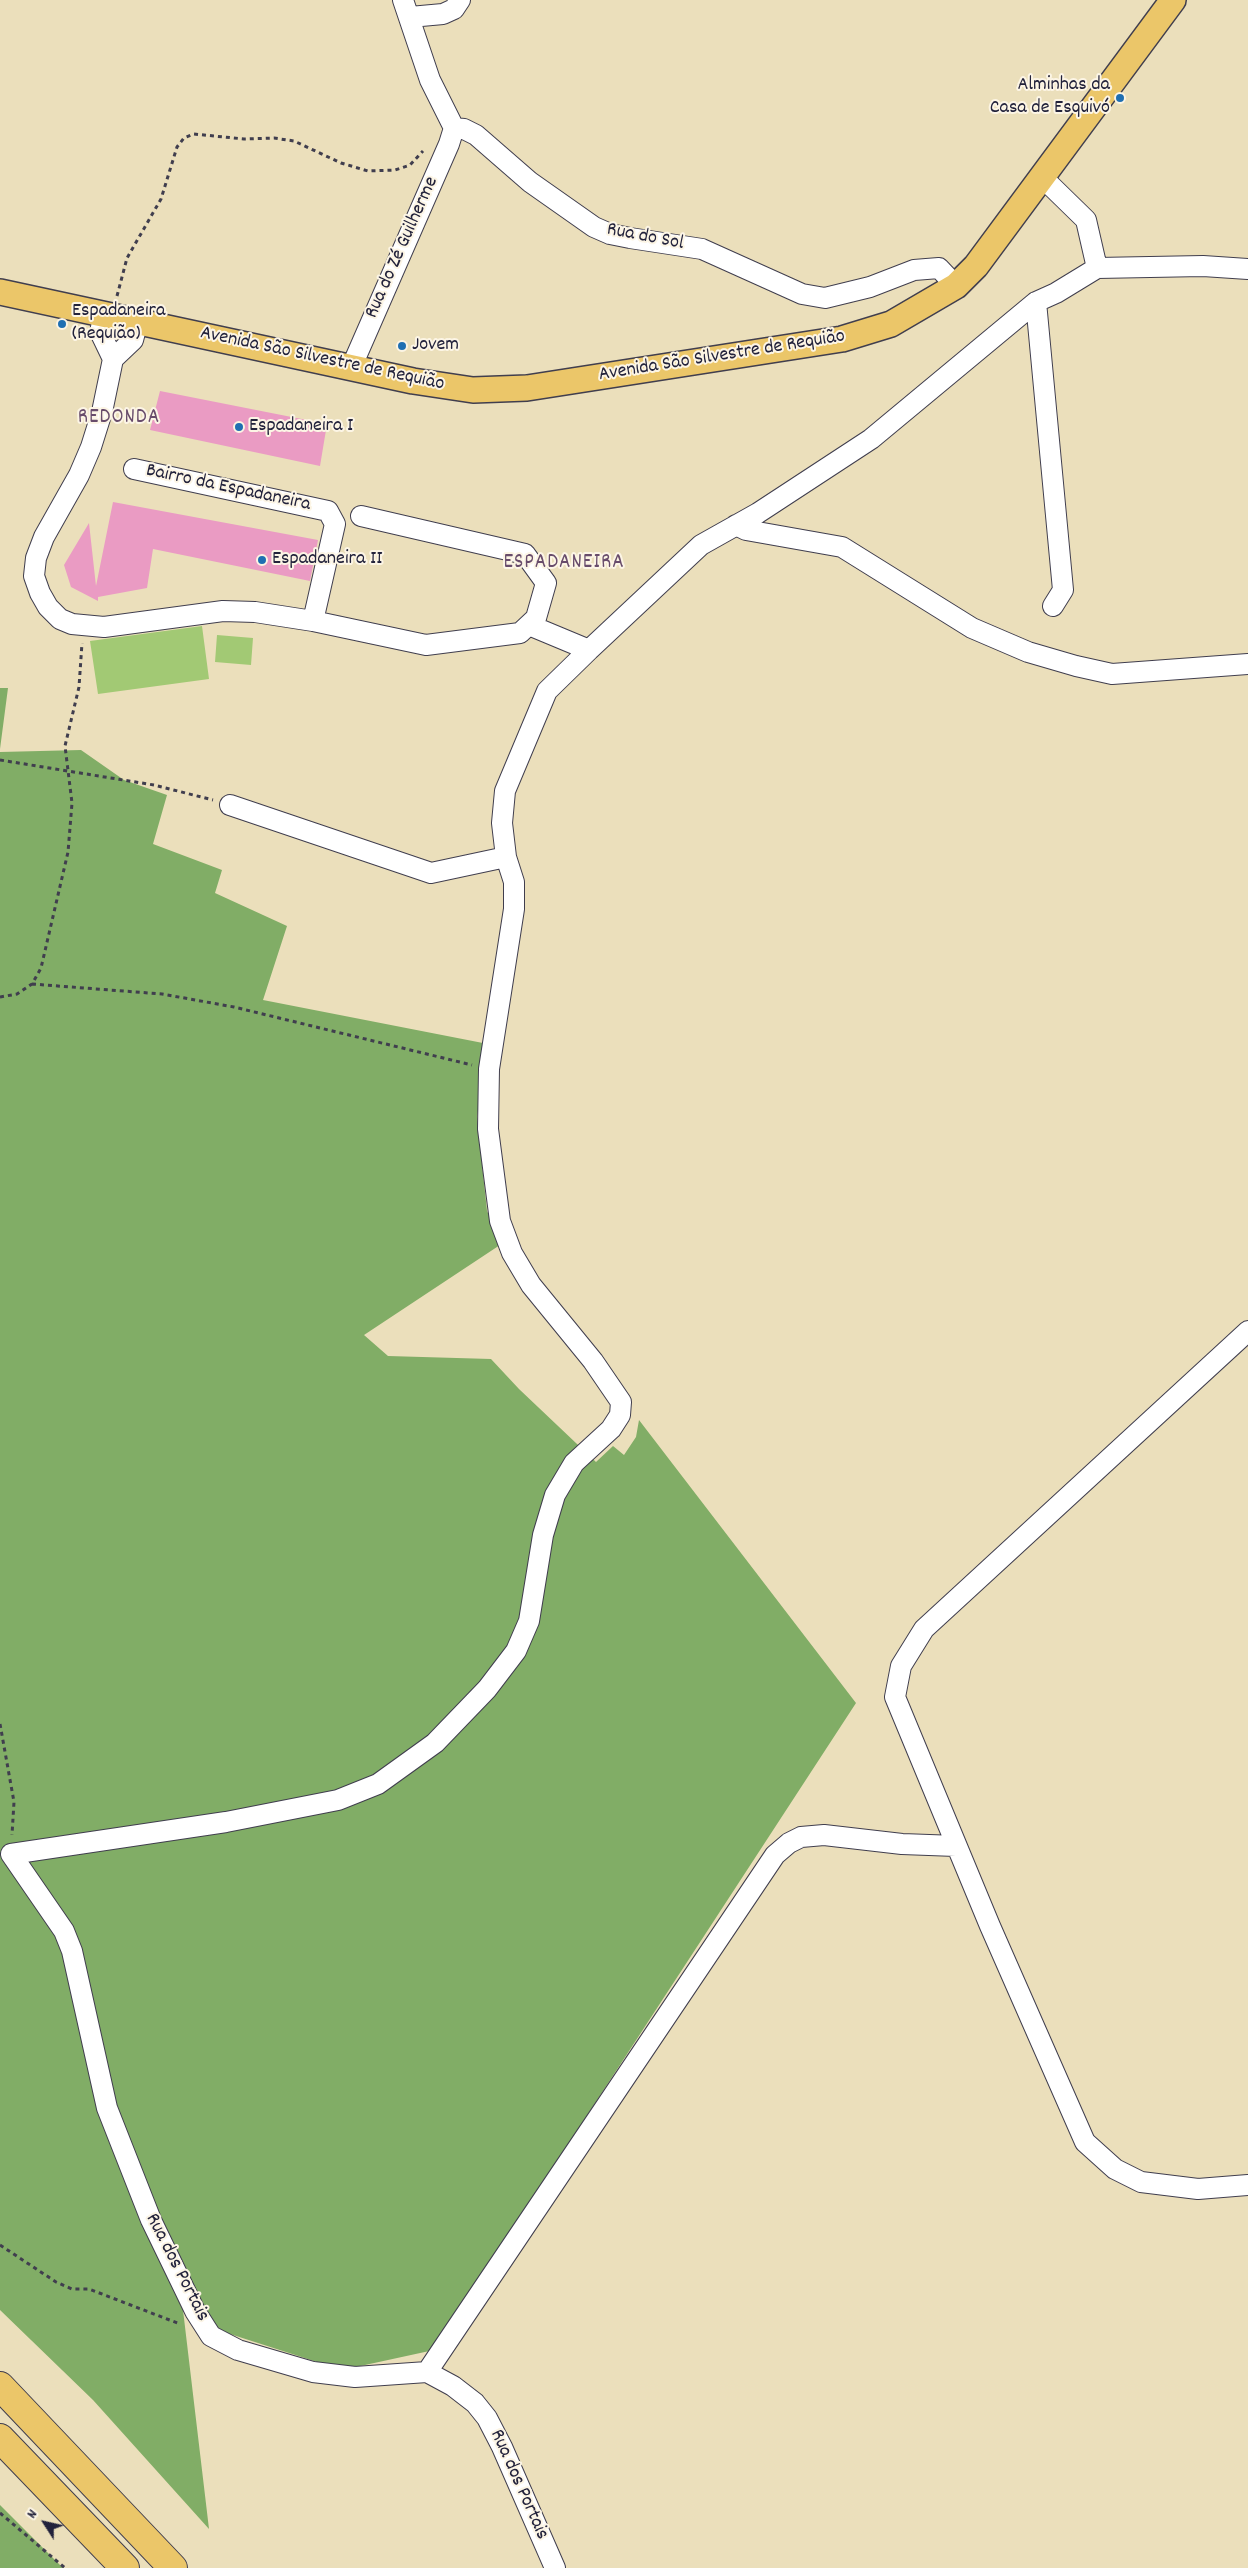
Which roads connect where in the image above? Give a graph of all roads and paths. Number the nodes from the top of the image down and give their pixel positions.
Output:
1 (460, 0) edge
2 (1173, 0) edge
3 (407, 8) edge
4 (454, 128) junction
5 (425, 150) dead end
6 (1043, 178) junction
7 (1097, 268) junction
8 (1248, 270) edge
9 (956, 286) junction
10 (0, 292) edge
11 (1036, 302) junction
12 (120, 317) junction
13 (113, 359) junction
14 (350, 368) junction
15 (134, 469) dead end
16 (361, 516) dead end
17 (736, 525) junction
18 (1054, 606) dead end
19 (313, 621) junction
20 (529, 625) junction
21 (84, 626) junction
22 (588, 650) junction
23 (1248, 664) edge
24 (0, 760) edge
25 (66, 770) junction
26 (230, 805) joint
27 (506, 856) junction
28 (32, 984) junction
29 (0, 996) edge
30 (489, 1069) junction
31 (1248, 1331) edge
32 (0, 1724) edge
33 (956, 1846) junction
34 (11, 1854) junction
35 (1248, 2185) edge
36 (0, 2245) edge
37 (211, 2336) junction
38 (428, 2372) junction
39 (0, 2386) edge
40 (0, 2438) edge
41 (0, 2513) edge
42 (65, 2568) edge
43 (125, 2568) edge
44 (173, 2568) edge
45 (555, 2568) edge

1 - 3 street
2 - 6 main road, Avenida São Silvestre de Requião
3 - 4 street
4 - 9 street, Rua do Sol
4 - 14 street, Rua do Zé Guilherme
5 - 12 path
6 - 7 street
6 - 9 main road, Avenida São Silvestre de Requião
7 - 8 street
7 - 11 street
9 - 14 main road, Avenida São Silvestre de Requião
10 - 12 main road, Avenida São Silvestre de Requião
11 - 17 street
11 - 18 street
12 - 13 street
12 - 13 street
12 - 14 main road, Avenida São Silvestre de Requião
13 - 21 street
15 - 19 street, Bairro da Espadaneira
16 - 20 street
17 - 22 street
17 - 23 street
19 - 20 street
19 - 21 street
20 - 22 street
21 - 25 path
22 - 27 street
24 - 25 path
25 - 26 path
25 - 28 path
26 - 27 street
27 - 30 street
28 - 29 path
28 - 30 path
30 - 34 street
31 - 33 street
32 - 34 path
33 - 35 street
33 - 38 street
34 - 37 street, Rua dos Portais
36 - 37 path
37 - 38 street, Rua dos Portais
38 - 45 street, Rua dos Portais
39 - 44 highway
40 - 43 highway
41 - 42 path

